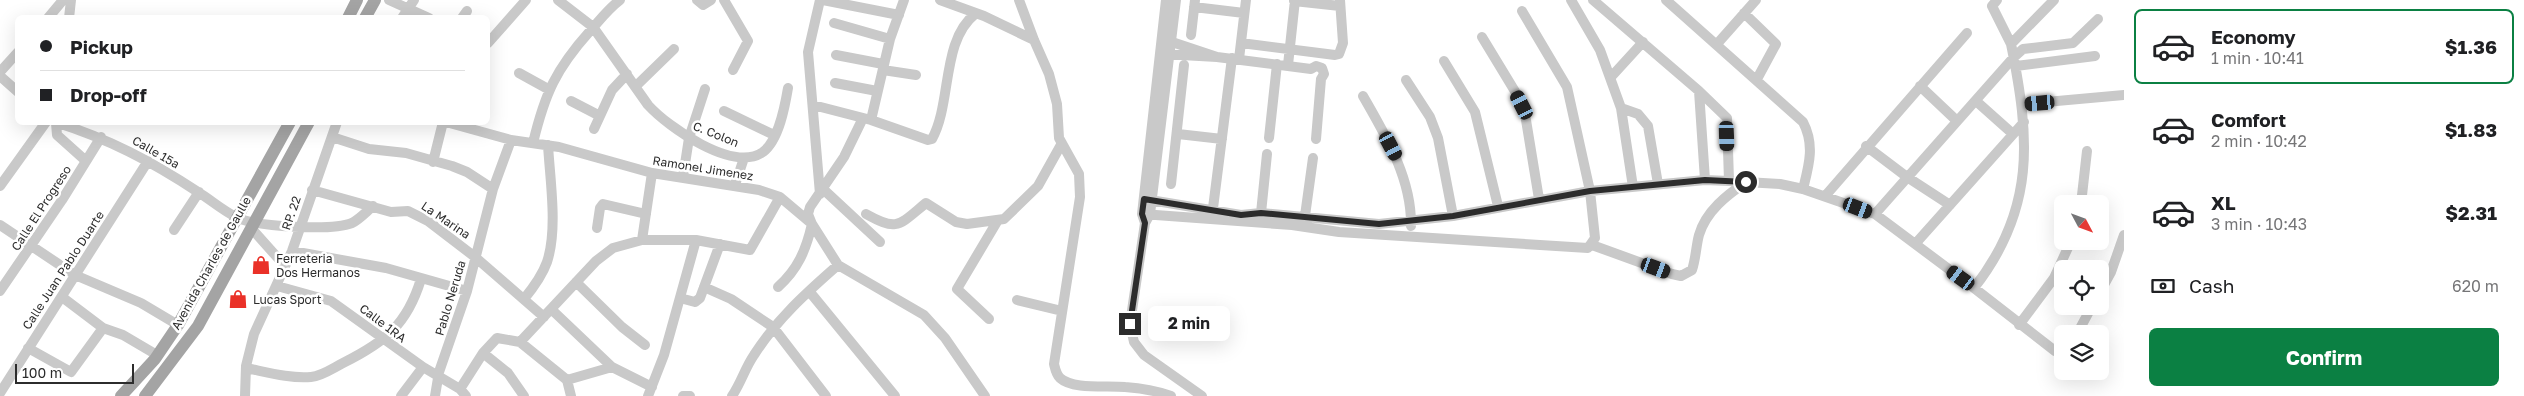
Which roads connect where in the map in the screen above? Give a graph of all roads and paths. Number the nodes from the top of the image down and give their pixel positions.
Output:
1 (63, 0) edge
2 (71, 0) edge
3 (357, 0) edge
4 (375, 0) edge
5 (389, 0) edge
6 (526, 0) edge
7 (558, 0) edge
8 (620, 0) edge
9 (697, 0) edge
10 (711, 0) edge
11 (724, 0) edge
12 (822, 0) edge
13 (904, 0) edge
14 (940, 0) edge
15 (1020, 0) edge
16 (1166, 0) edge
17 (1176, 0) edge
18 (1246, 0) edge
19 (1571, 0) edge
20 (1593, 0) edge
21 (1666, 0) edge
22 (1756, 0) edge
23 (1997, 0) edge
24 (2054, 0) edge
25 (1294, 1) edge
26 (1340, 3) edge
27 (1195, 4) edge
28 (408, 9) edge
29 (1522, 11) dead end
30 (1244, 13) junction
31 (1744, 13) junction
32 (975, 14) junction
33 (50, 15) edge
34 (69, 15) edge
35 (350, 15) edge
36 (368, 15) edge
37 (422, 15) edge
38 (900, 15) junction
39 (2098, 19) dead end
40 (834, 23) dead end
41 (594, 27) junction
42 (1966, 33) dead end
43 (1191, 35) dead end
44 (1482, 37) dead end
45 (890, 39) junction
46 (1034, 40) junction
47 (1167, 40) junction
48 (490, 41) edge
49 (1642, 42) junction
50 (1241, 43) junction
51 (1717, 44) junction
52 (2011, 44) junction
53 (674, 49) dead end
54 (1289, 50) junction
55 (1165, 54) junction
56 (15, 55) edge
57 (836, 55) dead end
58 (1217, 56) junction
59 (2095, 56) dead end
60 (1235, 59) junction
61 (1444, 61) dead end
62 (2015, 61) junction
63 (1277, 64) junction
64 (1288, 65) junction
65 (1184, 66) dead end
66 (883, 67) junction
67 (733, 70) dead end
68 (0, 72) edge
69 (518, 73) dead end
70 (627, 74) junction
71 (916, 75) dead end
72 (0, 76) edge
73 (1611, 77) junction
74 (1757, 79) junction
75 (1406, 80) dead end
76 (835, 83) dead end
77 (636, 86) junction
78 (1920, 86) junction
79 (705, 88) dead end
80 (788, 88) dead end
81 (15, 89) edge
82 (548, 89) junction
83 (877, 91) junction
84 (1699, 91) junction
85 (2124, 95) edge
86 (1363, 96) dead end
87 (571, 101) dead end
88 (1976, 101) junction
89 (2023, 104) junction
90 (813, 105) junction
91 (1621, 108) junction
92 (724, 110) dead end
93 (600, 116) junction
94 (867, 119) junction
95 (1957, 122) junction
96 (2024, 122) junction
97 (44, 125) edge
98 (55, 125) edge
99 (62, 125) edge
100 (288, 125) edge
101 (307, 125) edge
102 (336, 125) edge
103 (444, 125) edge
104 (456, 125) edge
105 (594, 129) dead end
106 (1178, 134) junction
107 (2013, 134) junction
108 (774, 135) junction
109 (101, 137) junction
110 (332, 137) junction
111 (689, 138) junction
112 (1269, 138) dead end
113 (1222, 139) junction
114 (1316, 139) dead end
115 (510, 140) junction
116 (533, 143) junction
117 (1062, 143) junction
118 (548, 145) junction
119 (1866, 146) junction
120 (2087, 151) dead end
121 (1267, 154) dead end
122 (744, 158) junction
123 (1313, 158) dead end
124 (86, 161) junction
125 (148, 162) junction
126 (433, 162) junction
127 (652, 173) junction
128 (683, 177) junction
129 (1907, 177) junction
130 (1705, 180) junction
131 (1729, 181) junction
132 (1746, 182) junction
133 (1171, 184) dead end
134 (1658, 184) junction
135 (735, 185) junction
136 (0, 186) edge
137 (1633, 187) junction
138 (493, 189) junction
139 (1803, 189) junction
140 (312, 190) junction
141 (821, 191) junction
142 (1590, 191) junction
143 (199, 192) junction
144 (1826, 195) junction
145 (2083, 195) edge
146 (780, 197) junction
147 (1148, 199) junction
148 (1539, 199) junction
149 (1950, 205) junction
150 (373, 206) junction
151 (1498, 206) junction
152 (1261, 213) junction
153 (646, 214) junction
154 (866, 214) dead end
155 (1875, 214) junction
156 (1212, 216) junction
157 (1453, 216) junction
158 (1146, 217) junction
159 (237, 218) junction
160 (998, 220) junction
161 (1411, 221) junction
162 (1304, 222) junction
163 (812, 224) junction
164 (0, 225) edge
165 (254, 226) junction
166 (299, 227) junction
167 (597, 228) dead end
168 (174, 230) dead end
169 (1411, 235) junction
170 (2124, 235) edge
171 (642, 240) junction
172 (696, 240) junction
173 (880, 242) dead end
174 (1916, 243) junction
175 (720, 244) junction
176 (32, 245) junction
177 (1592, 245) junction
178 (2067, 250) edge
179 (292, 251) junction
180 (475, 257) junction
181 (285, 266) junction
182 (838, 266) junction
183 (75, 275) junction
184 (2109, 276) edge
185 (421, 279) junction
186 (576, 282) junction
187 (277, 286) junction
188 (704, 287) junction
189 (778, 287) dead end
190 (1974, 288) junction
191 (810, 290) junction
192 (0, 291) edge
193 (467, 291) junction
194 (62, 297) junction
195 (680, 298) junction
196 (524, 299) junction
197 (1017, 300) dead end
198 (551, 309) junction
199 (1062, 311) junction
200 (544, 317) junction
201 (989, 319) dead end
202 (178, 325) junction
203 (2019, 325) junction
204 (773, 327) junction
205 (104, 328) junction
206 (384, 340) junction
207 (520, 342) junction
208 (645, 345) dead end
209 (28, 348) junction
210 (2054, 351) edge
211 (483, 353) junction
212 (157, 355) junction
213 (423, 367) junction
214 (612, 367) junction
215 (246, 368) junction
216 (439, 377) junction
217 (567, 380) junction
218 (650, 391) edge
219 (1125, 391) edge
220 (463, 392) edge
221 (0, 393) edge
222 (738, 393) edge
223 (121, 396) edge
224 (145, 396) edge
225 (245, 396) edge
226 (401, 396) edge
227 (435, 396) edge
228 (524, 396) edge
229 (571, 396) edge
230 (683, 396) edge
231 (690, 396) edge
232 (826, 396) edge
233 (895, 396) edge
234 (985, 396) edge
235 (1170, 396) edge
236 (1202, 396) edge

1 - 33 street
2 - 34 street
3 - 35 main road
4 - 36 main road
5 - 28 street
6 - 48 street
7 - 41 street, C. Colon
8 - 41 street
9 - 10 street
11 - 67 street
12 - 38 street
12 - 90 street
13 - 38 street
14 - 32 street
15 - 46 street
16 - 47 street
17 - 47 street
18 - 30 street
19 - 73 street
20 - 49 street
21 - 51 street
22 - 31 street
23 - 52 street
24 - 52 street
25 - 26 street
25 - 54 street
26 - 54 street
27 - 30 street
27 - 43 street
28 - 37 street
29 - 142 street
30 - 50 street
31 - 51 street
31 - 74 street
32 - 46 street
32 - 94 street
38 - 45 street
39 - 62 street
40 - 45 street
41 - 70 street, C. Colon
41 - 82 street
42 - 78 street
44 - 148 street
45 - 66 street
46 - 117 street
47 - 55 street
47 - 58 street
49 - 73 street
49 - 84 street
50 - 54 street
50 - 60 street
51 - 74 street
52 - 62 street
53 - 77 street
54 - 64 street
55 - 58 street
55 - 147 street
56 - 68 street
57 - 66 street
58 - 60 street
59 - 62 street
60 - 63 street
60 - 113 street
61 - 151 street
62 - 88 street
62 - 89 street
63 - 64 street
63 - 112 street
64 - 114 street
65 - 106 street
66 - 71 street
66 - 83 street
69 - 82 street
70 - 77 street, C. Colon
70 - 93 street
72 - 81 street
73 - 91 street
74 - 139 street
75 - 157 street
76 - 83 street
77 - 111 street, C. Colon
78 - 95 street
78 - 119 street
79 - 111 street
80 - 108 street, C. Colon
82 - 116 street
83 - 94 street
84 - 130 street
84 - 131 street
85 - 89 street
86 - 161 street
87 - 93 street
88 - 95 street
88 - 107 street
89 - 96 street
90 - 94 street
90 - 141 street
91 - 134 street
91 - 137 street
92 - 108 street
93 - 105 street
94 - 141 street
95 - 129 street
96 - 107 street
96 - 190 street
97 - 136 street
98 - 124 street
99 - 109 street, Calle 15a
100 - 159 main road, Avenida Charles de Gaulle
101 - 165 main road, Avenida Charles de Gaulle
102 - 110 street, RP. 22
103 - 126 street
104 - 115 street, Ramonel Jimenez
106 - 113 street
106 - 133 street
107 - 149 street
108 - 122 street, C. Colon
109 - 124 street, Calle El Progreso
109 - 125 street, Calle 15a
110 - 126 street
110 - 140 street, RP. 22
111 - 122 street, C. Colon
111 - 128 street
113 - 156 street
115 - 116 street, Ramonel Jimenez
115 - 138 street, Pablo Neruda
116 - 118 street, Ramonel Jimenez
117 - 160 street
117 - 199 street
118 - 127 street, Ramonel Jimenez
118 - 196 street
119 - 129 street
119 - 144 street
120 - 145 street
121 - 152 street
122 - 135 street
123 - 162 street
124 - 176 street, Calle El Progreso
125 - 143 street, Calle 15a
125 - 183 street, Calle Juan Pablo Duarte
126 - 138 street
127 - 128 street, Ramonel Jimenez
127 - 153 street
128 - 135 street, Ramonel Jimenez
129 - 149 street
129 - 155 street
130 - 131 street
130 - 134 street
131 - 132 street
132 - 139 street
132 - 177 street
134 - 137 street
135 - 146 street, Ramonel Jimenez
137 - 142 street
138 - 180 street, Pablo Neruda
139 - 144 street
140 - 150 street, La Marina
140 - 166 street, RP. 22
141 - 163 street
141 - 173 street
142 - 148 street
142 - 177 street
143 - 159 street, Calle 15a
143 - 168 street
144 - 155 street
146 - 163 street, Ramonel Jimenez
146 - 175 street
147 - 156 street
147 - 158 street
148 - 151 street
149 - 174 street
150 - 166 street
150 - 180 street, La Marina
151 - 157 street
152 - 156 street
152 - 162 street
153 - 167 street
153 - 171 street
154 - 160 street
155 - 174 street
156 - 158 street
156 - 162 street
157 - 161 street
158 - 236 street
159 - 165 street
159 - 202 main road, Avenida Charles de Gaulle
160 - 201 street
161 - 162 street
161 - 169 street
162 - 169 street
163 - 182 street, Ramonel Jimenez
163 - 189 street
164 - 176 street
165 - 166 street
165 - 181 street
165 - 224 main road, Avenida Charles de Gaulle
166 - 179 street, RP. 22
169 - 177 street
170 - 184 street
171 - 172 street
171 - 186 street
172 - 175 street
172 - 195 street
174 - 190 street
175 - 188 street
176 - 183 street
176 - 192 street, Calle El Progreso
178 - 203 street
179 - 181 street, RP. 22
179 - 185 street
180 - 193 street, Pablo Neruda
180 - 196 street, La Marina
181 - 187 street, RP. 22
182 - 191 street
182 - 234 street
183 - 194 street, Calle Juan Pablo Duarte
183 - 202 street
185 - 193 street
185 - 206 street
186 - 198 street
186 - 208 street
187 - 206 street, Calle 1RA
187 - 215 street, RP. 22
188 - 195 street
188 - 204 street
190 - 203 street
191 - 204 street
191 - 233 street
193 - 216 street, Pablo Neruda
194 - 205 street
194 - 209 street, Calle Juan Pablo Duarte
195 - 218 street
196 - 200 street, La Marina
197 - 199 street
198 - 200 street
198 - 214 street
199 - 219 street
200 - 207 street
202 - 212 main road, Avenida Charles de Gaulle
203 - 210 street
204 - 222 street
204 - 232 street
205 - 209 street
205 - 212 street
206 - 213 street, Calle 1RA
206 - 215 street
207 - 211 street
207 - 217 street
209 - 221 street, Calle Juan Pablo Duarte
211 - 220 street
211 - 228 street
212 - 223 main road, Avenida Charles de Gaulle
213 - 216 street, Calle 1RA
213 - 226 street
214 - 217 street
214 - 218 street
215 - 225 street, RP. 22
216 - 220 street, Calle 1RA
216 - 227 street, Pablo Neruda
217 - 229 street
219 - 235 street
230 - 231 street

